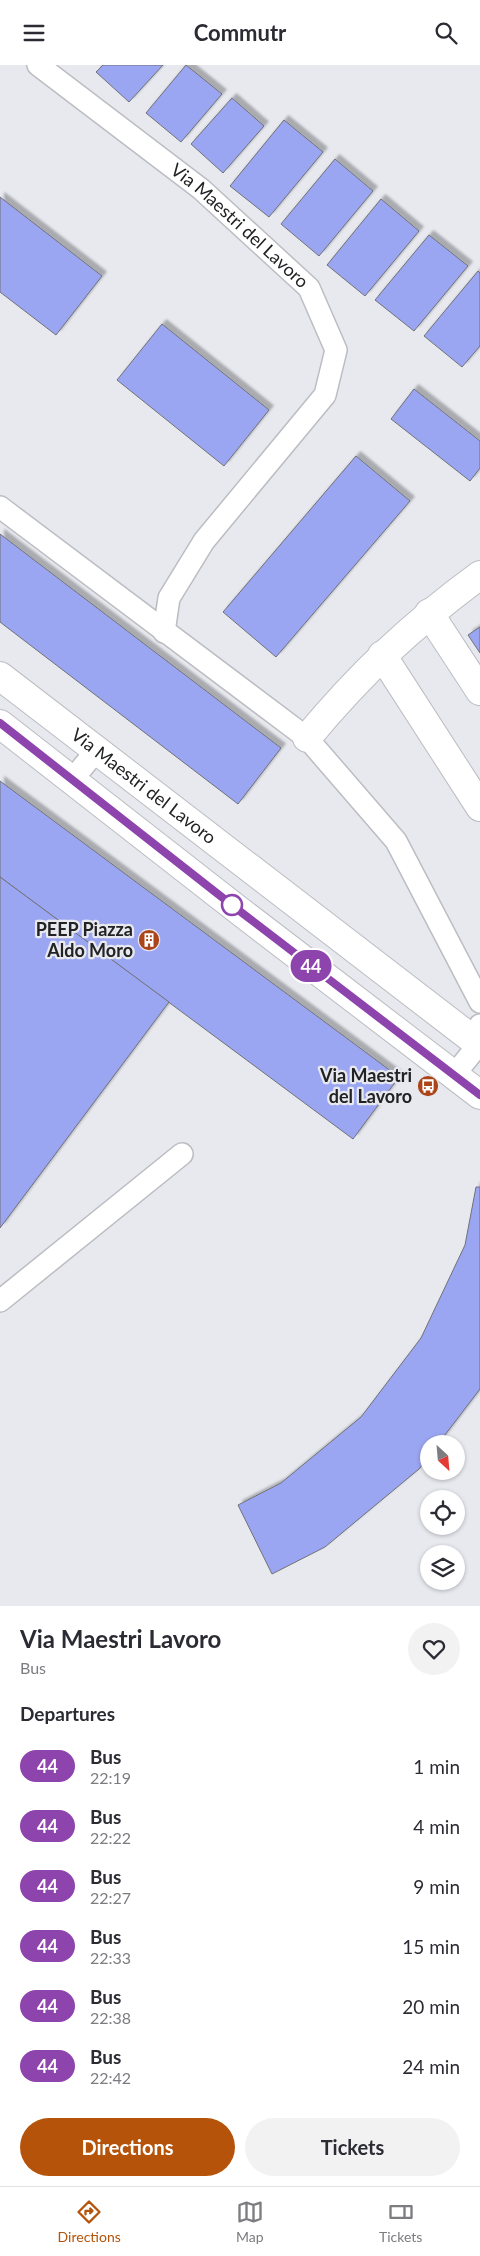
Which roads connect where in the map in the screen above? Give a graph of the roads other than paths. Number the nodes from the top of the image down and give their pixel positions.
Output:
1 (38, 65) edge
2 (0, 507) edge
3 (480, 575) edge
4 (428, 613) junction
5 (164, 632) junction
6 (382, 655) junction
7 (0, 676) edge
8 (480, 691) edge
9 (0, 723) edge
10 (307, 738) junction
11 (96, 751) junction
12 (72, 780) junction
13 (480, 807) edge
14 (480, 1002) edge
15 (480, 1038) edge
16 (454, 1075) junction
17 (480, 1095) edge
18 (182, 1154) dead end
19 (0, 1301) edge

1 - 5 lane, Via Maestri del Lavoro
2 - 5 lane
3 - 4 street
4 - 6 street
4 - 8 street
5 - 10 lane
6 - 10 street
6 - 13 street
7 - 11 street, Via Maestri del Lavoro
9 - 12 street, Via Maestri del Lavoro
10 - 14 lane
11 - 12 lane
11 - 15 street, Via Maestri del Lavoro
12 - 16 street, Via Maestri del Lavoro
15 - 16 lane
16 - 17 street, Via Maestri del Lavoro
18 - 19 lane

